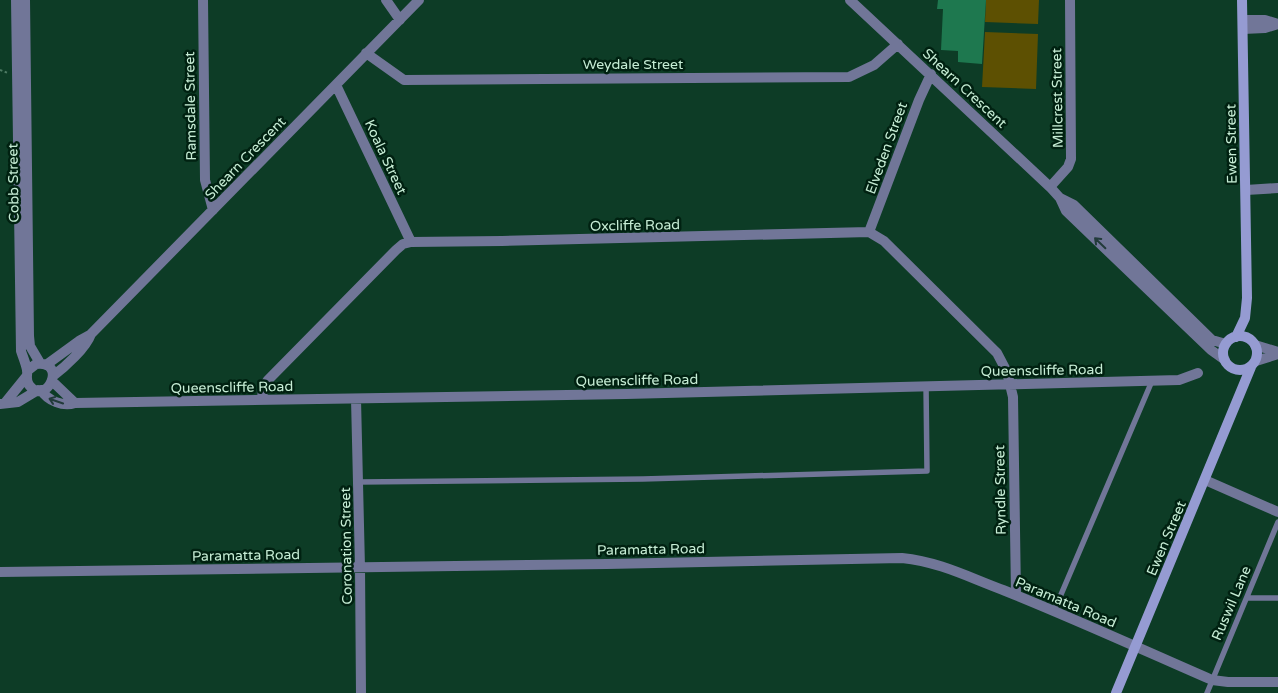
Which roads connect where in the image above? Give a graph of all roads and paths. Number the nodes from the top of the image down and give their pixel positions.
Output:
1 (16, 0) edge
2 (25, 0) edge
3 (203, 0) edge
4 (386, 0) edge
5 (419, 0) edge
6 (850, 0) edge
7 (1070, 0) edge
8 (1242, 0) edge
9 (400, 20) junction
10 (1243, 24) junction
11 (1278, 24) edge
12 (898, 44) junction
13 (366, 54) junction
14 (931, 74) junction
15 (336, 85) junction
16 (1050, 187) junction
17 (1278, 188) edge
18 (1246, 190) junction
19 (1060, 198) junction
20 (213, 210) junction
21 (869, 232) junction
22 (410, 242) junction
23 (1245, 318) junction
24 (91, 334) junction
25 (1236, 337) junction
26 (1252, 342) junction
27 (1226, 344) junction
28 (1278, 353) edge
29 (1225, 360) junction
30 (43, 364) junction
31 (1253, 364) junction
32 (1234, 369) junction
33 (1198, 373) dead end
34 (27, 374) junction
35 (53, 379) junction
36 (1152, 381) junction
37 (1011, 385) junction
38 (926, 386) junction
39 (39, 390) junction
40 (1241, 392) junction
41 (356, 399) junction
42 (262, 400) junction
43 (2, 403) edge
44 (75, 403) junction
45 (1205, 480) junction
46 (359, 482) junction
47 (1278, 512) edge
48 (1278, 522) edge
49 (360, 567) junction
50 (0, 572) edge
51 (1016, 595) junction
52 (1248, 598) junction
53 (1278, 598) edge
54 (1054, 611) junction
55 (1136, 647) junction
56 (1212, 680) junction
57 (1278, 682) edge
58 (361, 693) edge
59 (1116, 693) edge
60 (1207, 693) edge

1 - 34 street, Cobb Street
2 - 30 street, Cobb Street
3 - 20 street, Ramsdale Street
4 - 9 street
5 - 9 street, Shearn Crescent
6 - 12 street, Shearn Crescent
7 - 16 street, Millcrest Street
8 - 10 main road, Ewen Street
9 - 13 street, Shearn Crescent
10 - 11 street
10 - 18 main road, Ewen Street
12 - 13 street, Weydale Street
12 - 14 street, Shearn Crescent
13 - 15 street, Shearn Crescent
14 - 16 street, Shearn Crescent
14 - 21 street, Elveden Street
15 - 20 street, Shearn Crescent
15 - 22 street, Koala Street
16 - 19 street, Shearn Crescent
17 - 18 street
18 - 23 main road, Ewen Street
19 - 27 street, Shearn Crescent
29 -> 19 street, Shearn Crescent
20 - 24 street, Shearn Crescent
21 - 22 street, Oxcliffe Road
21 - 37 street
22 - 42 street
23 - 25 main road, Ewen Street
23 - 26 main road, Ewen Street
24 - 30 street, Shearn Crescent
24 - 35 street, Shearn Crescent
25 - 26 main road
25 - 27 main road, Ewen Street
26 - 28 street
26 - 31 main road, Ewen Street
27 - 29 main road
28 - 31 street
29 - 32 main road
30 - 34 street
30 - 35 street
31 - 32 main road
31 - 40 main road, Ewen Street
32 - 40 main road
33 - 36 street, Queenscliffe Road
34 - 39 street
34 - 43 street
35 - 39 street
35 - 44 street
36 - 37 street, Queenscliffe Road
36 - 54 lane
37 - 38 street, Queenscliffe Road
37 - 51 street, Ryndle Street
38 - 41 street, Queenscliffe Road
38 - 46 lane
39 - 43 street
44 -> 39 street, Queenscliffe Road
40 - 45 main road, Ewen Street
41 - 42 street, Queenscliffe Road
41 - 46 street, Coronation Street
42 - 44 street, Queenscliffe Road
45 - 47 street
45 - 55 main road, Ewen Street
46 - 49 street, Coronation Street
48 - 52 lane, Ruswil Lane
49 - 50 street, Paramatta Road
49 - 51 street, Paramatta Road
49 - 58 street, Coronation Street
51 - 54 street, Paramatta Road
52 - 53 lane
52 - 56 lane, Ruswil Lane
54 - 55 street, Paramatta Road
55 - 56 street, Paramatta Road
55 - 59 main road, Ewen Street
56 - 57 street, Paramatta Road
56 - 60 lane, Ruswil Lane

